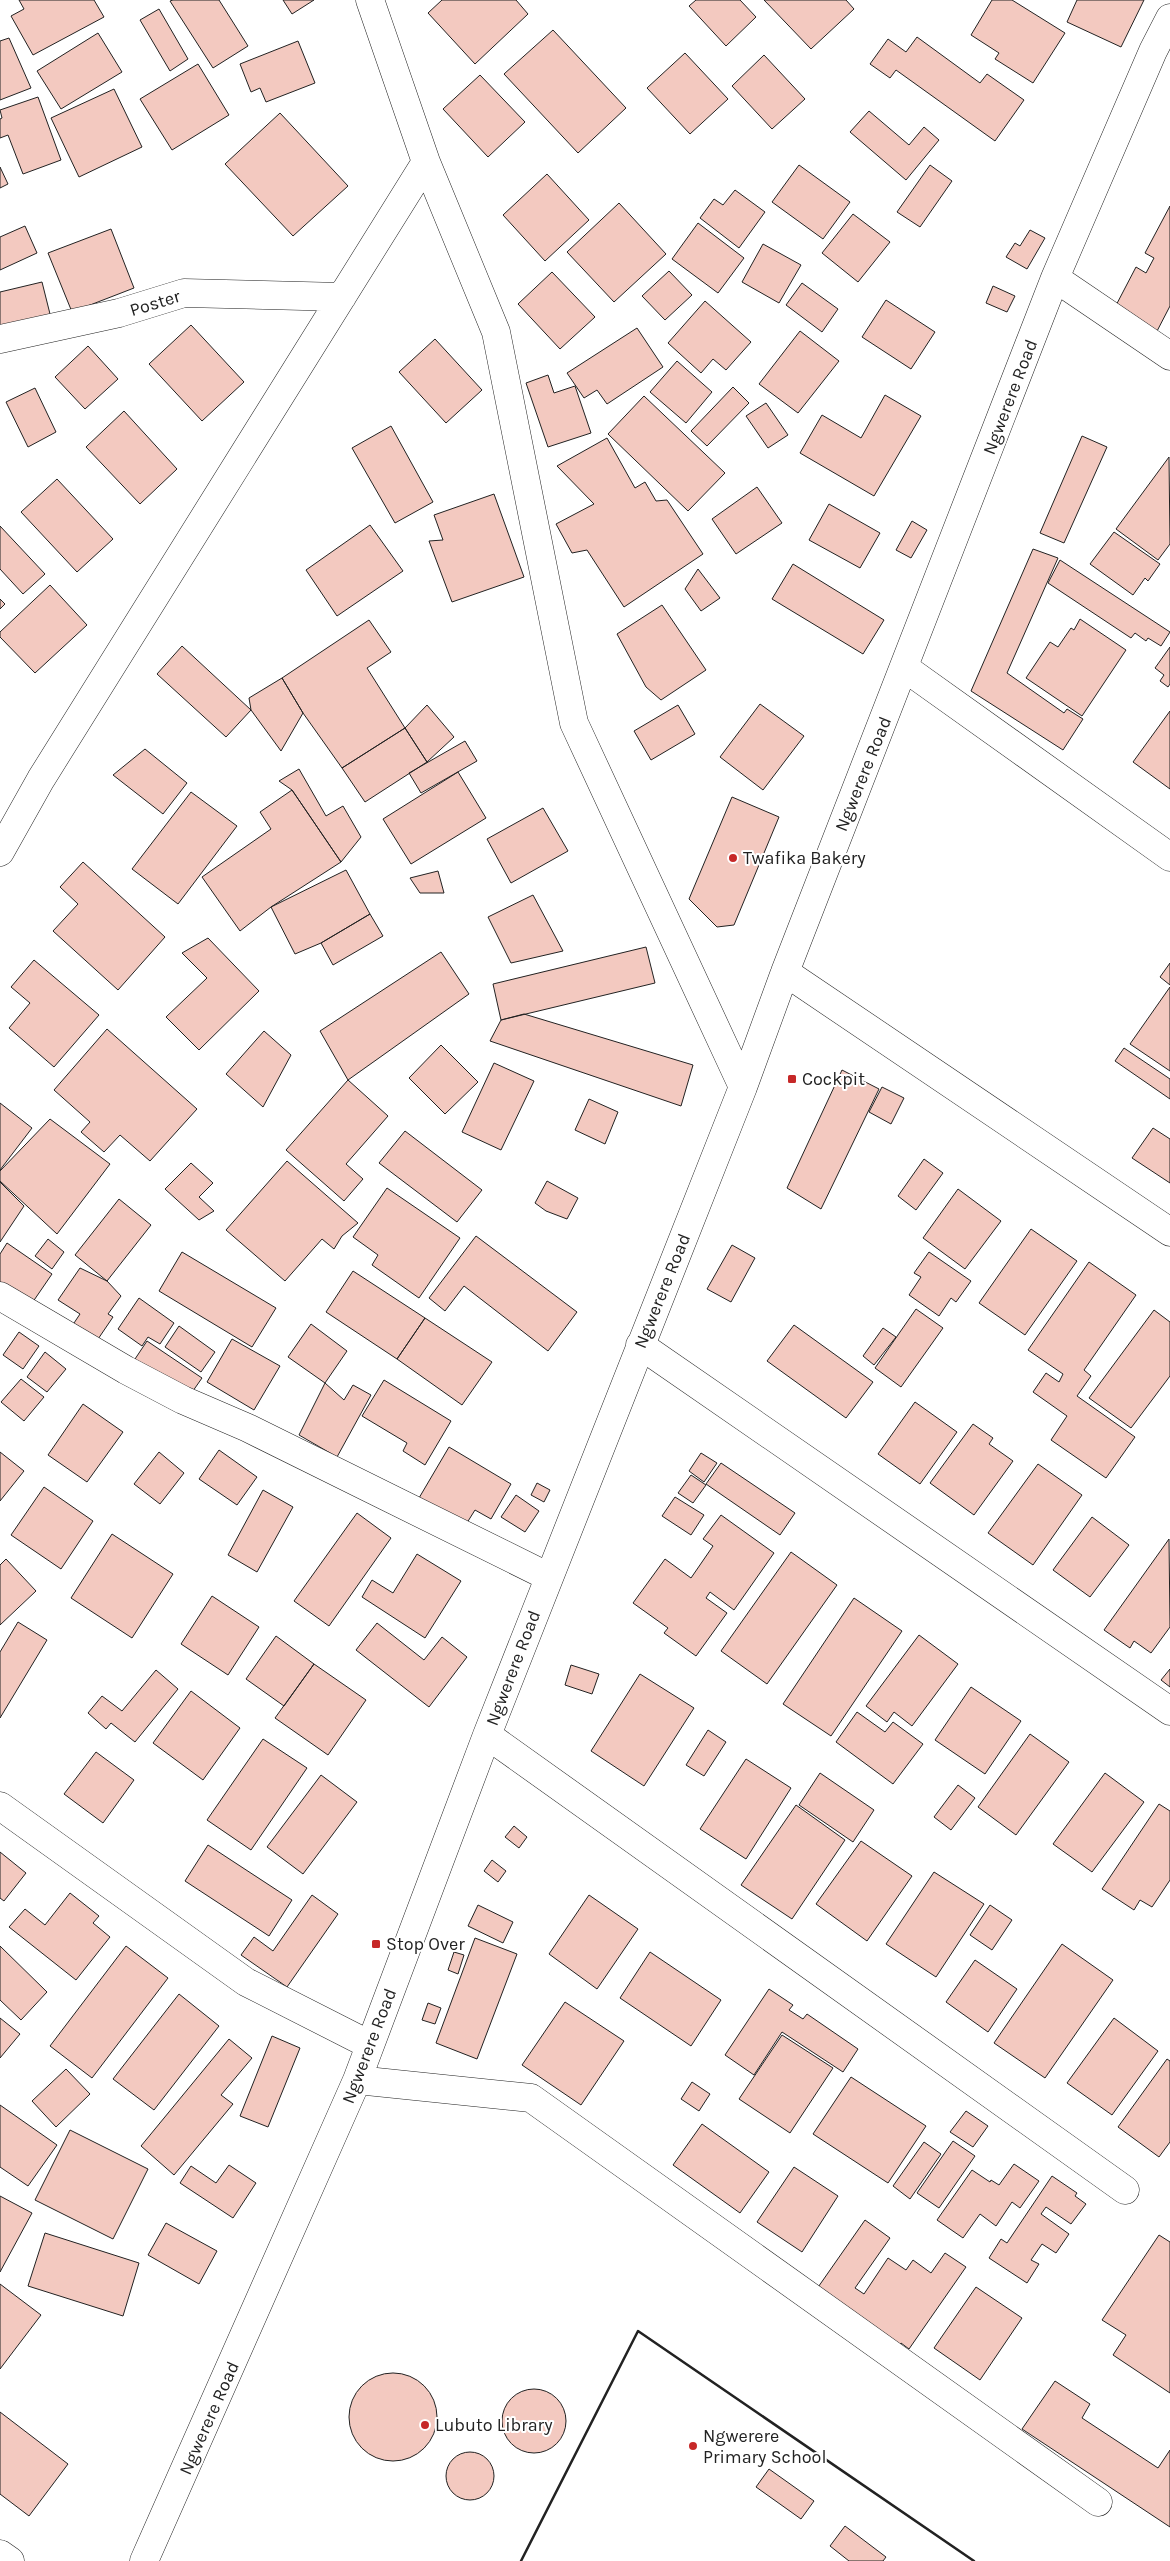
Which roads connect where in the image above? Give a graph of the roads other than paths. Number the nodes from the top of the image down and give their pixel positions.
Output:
1 (370, 0) edge
2 (1170, 18) edge
3 (426, 162) junction
4 (1056, 278) junction
5 (342, 297) junction
6 (0, 339) edge
7 (1170, 356) edge
8 (905, 668) junction
9 (0, 852) edge
10 (1170, 857) edge
11 (784, 972) junction
12 (743, 1087) junction
13 (1170, 1232) edge
14 (0, 1296) edge
15 (640, 1345) junction
16 (549, 1577) junction
17 (1170, 1711) edge
18 (487, 1735) junction
19 (0, 1806) edge
20 (370, 2045) junction
21 (357, 2080) junction
22 (1125, 2190) dead end
23 (1098, 2502) dead end
24 (0, 2554) edge
25 (10, 2561) edge
26 (144, 2561) edge

1 - 3 street
2 - 4 street, Ngwerere Road
3 - 5 street
3 - 12 street
4 - 7 street
4 - 8 street, Ngwerere Road
5 - 6 street, Poster
5 - 9 street
8 - 10 street
8 - 11 street, Ngwerere Road
11 - 12 street, Ngwerere Road
11 - 13 street
12 - 15 street, Ngwerere Road
14 - 16 street
15 - 16 street, Ngwerere Road
15 - 17 street
16 - 18 street, Ngwerere Road
18 - 20 street, Ngwerere Road
18 - 22 street
19 - 20 street
20 - 21 street, Ngwerere Road
21 - 23 street
21 - 26 street, Ngwerere Road
24 - 25 street

